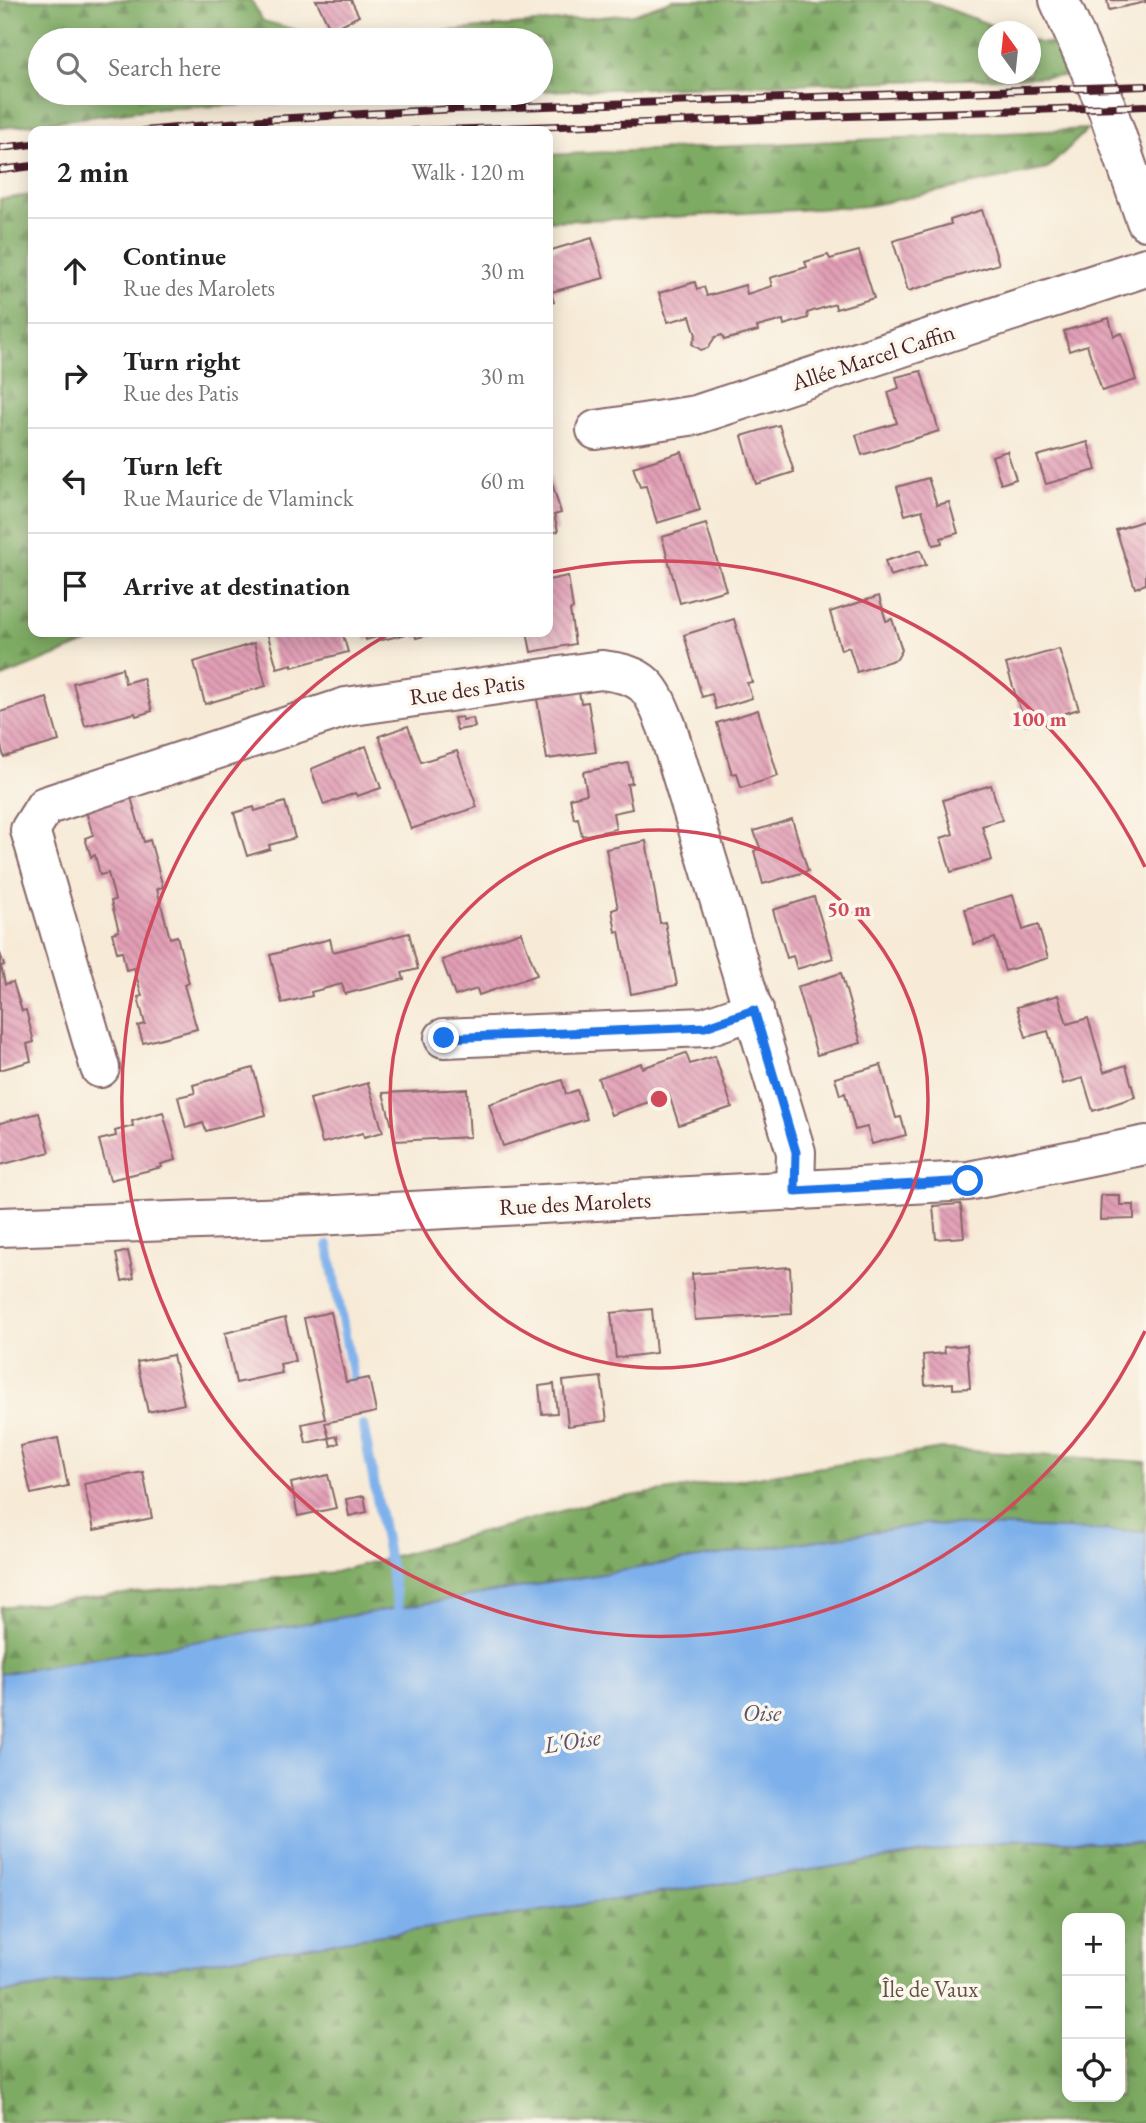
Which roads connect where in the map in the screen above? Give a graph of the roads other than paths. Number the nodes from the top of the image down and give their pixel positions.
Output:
1 (1059, 0) edge
2 (1146, 221) edge
3 (1146, 267) edge
4 (596, 430) dead end
5 (754, 1010) junction
6 (444, 1038) dead end
7 (100, 1068) dead end
8 (1146, 1145) edge
9 (795, 1191) junction
10 (0, 1227) edge

1 - 2 street
3 - 4 street, Allée Marcel Caffin
5 - 6 street
5 - 7 street, Rue des Patis
5 - 9 street, Rue des Patis
8 - 9 street, Rue des Marolets
9 - 10 street, Rue des Marolets

